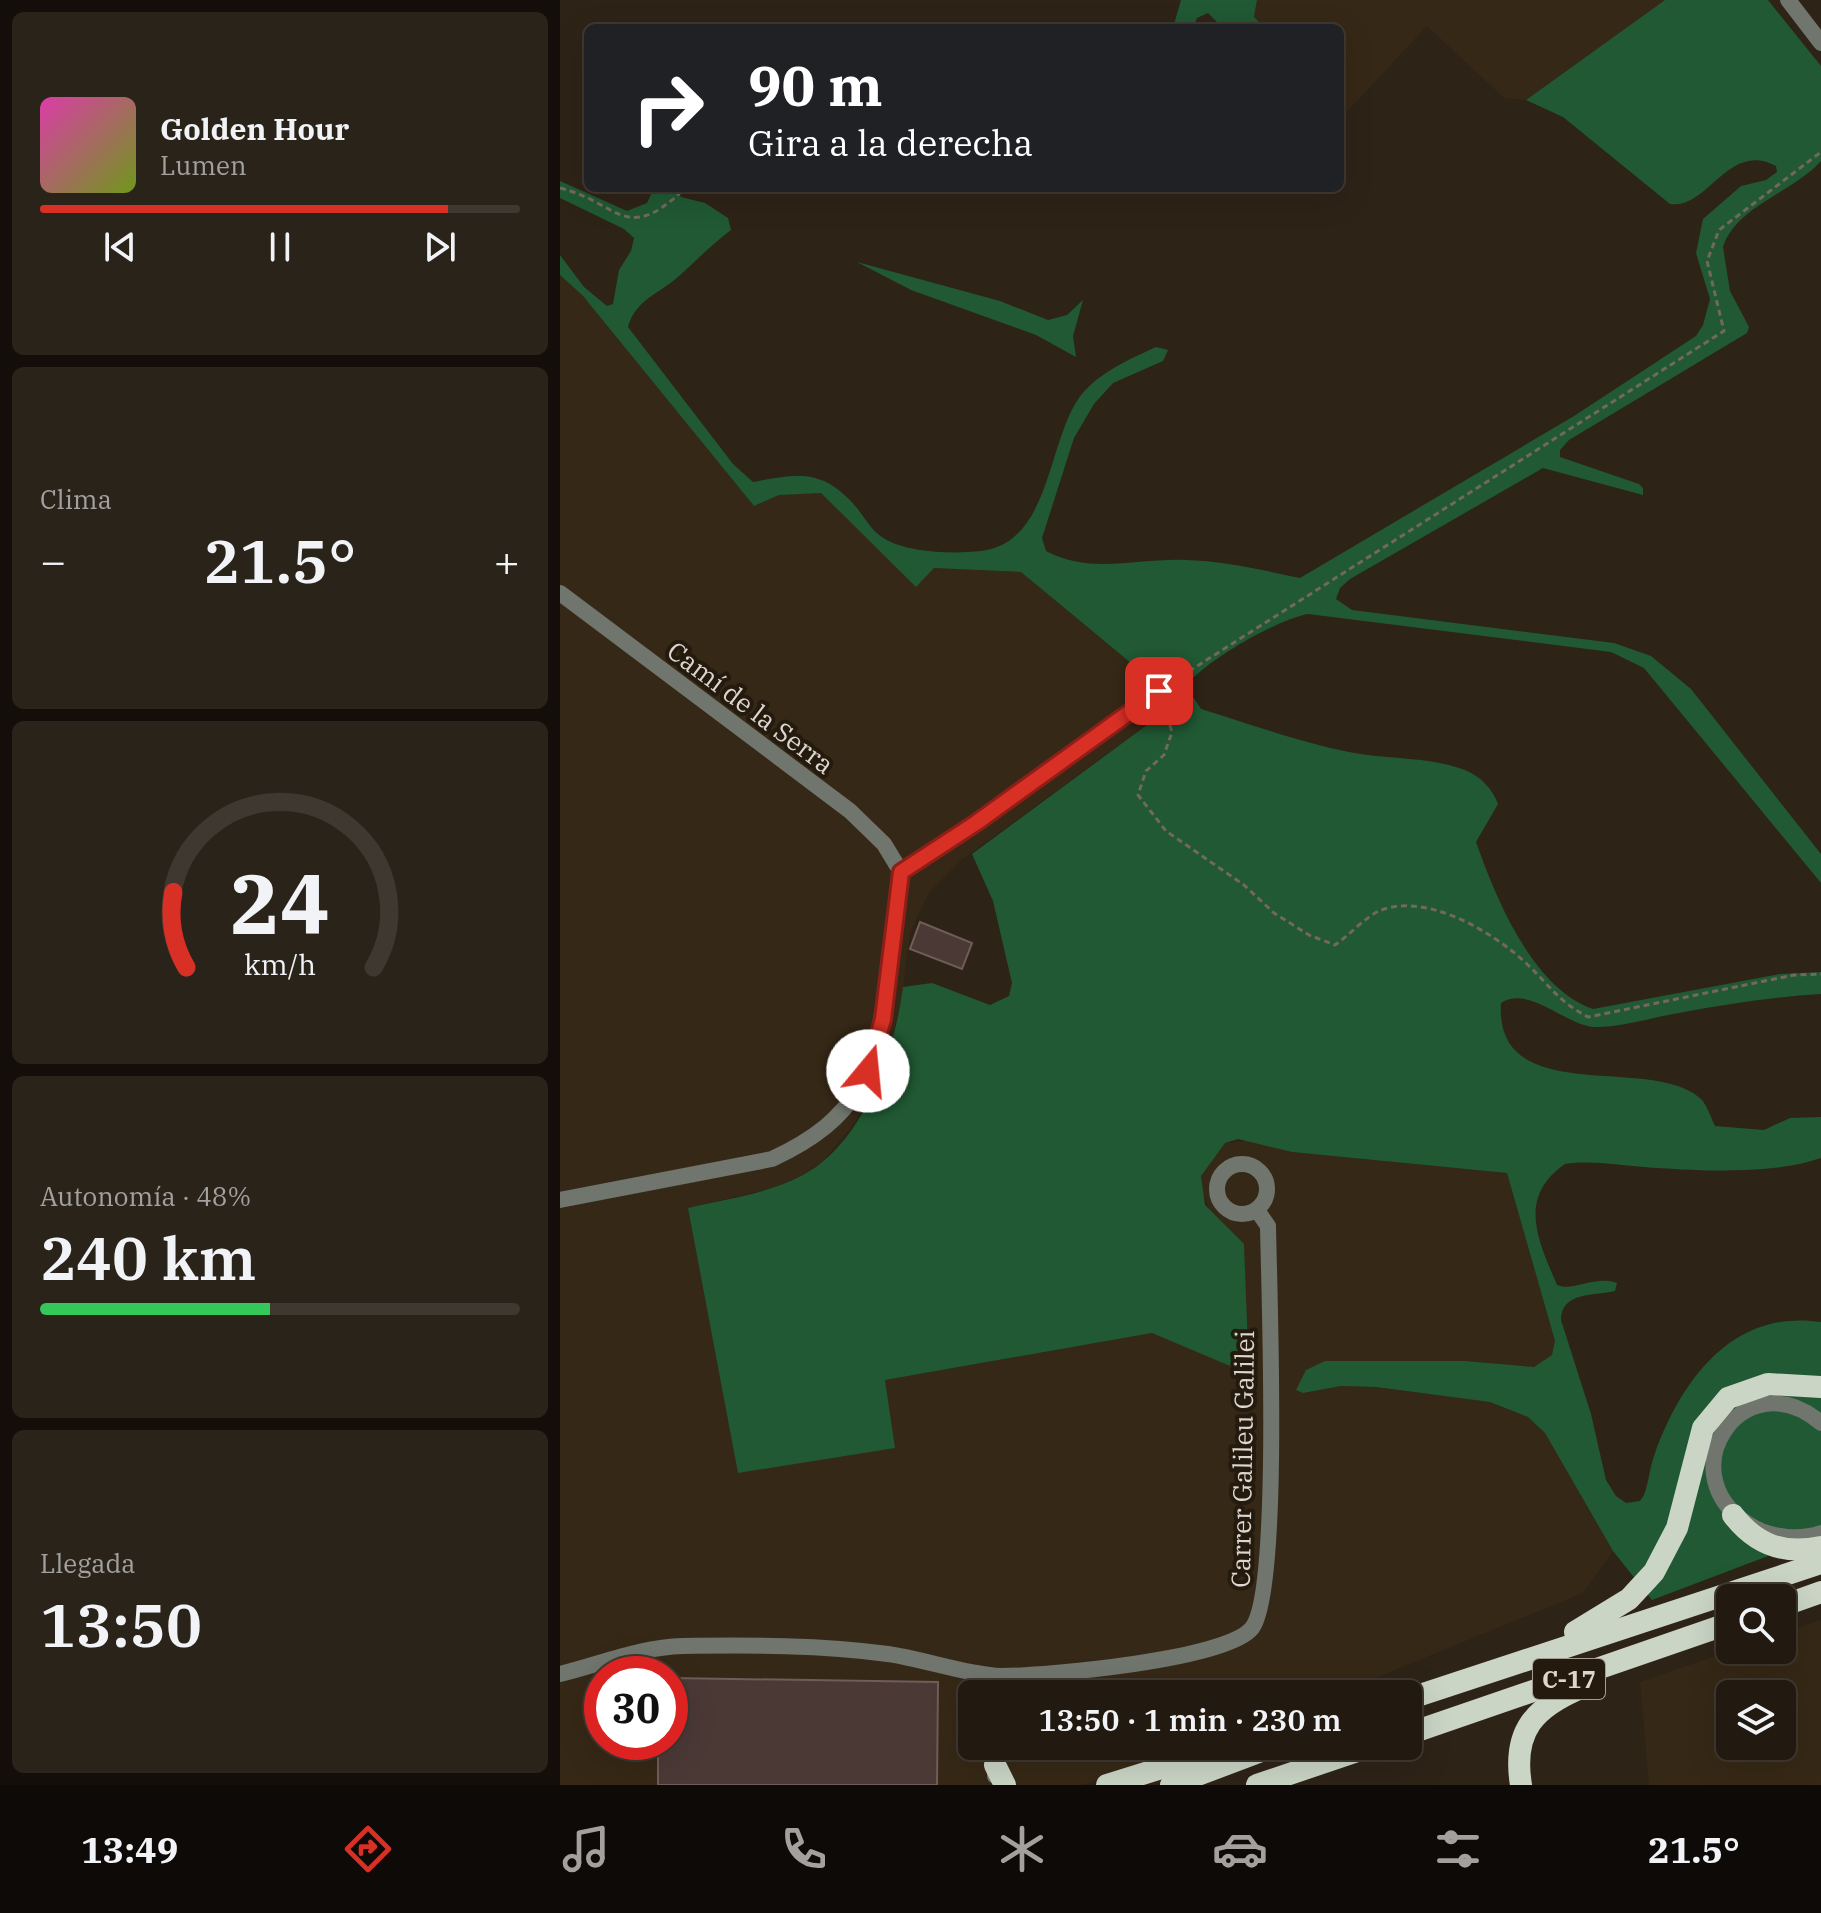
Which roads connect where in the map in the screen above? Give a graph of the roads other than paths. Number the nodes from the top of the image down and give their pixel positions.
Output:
1 (1788, 0) edge
2 (1821, 43) edge
3 (560, 593) edge
4 (1159, 691) road end
5 (901, 872) junction
6 (560, 1200) edge
7 (1257, 1210) dead end
8 (1821, 1387) edge
9 (1821, 1423) edge
10 (1733, 1515) junction
11 (1821, 1533) edge
12 (1821, 1547) edge
13 (1821, 1563) edge
14 (1821, 1592) edge
15 (1796, 1601) edge
16 (1821, 1604) edge
17 (1796, 1612) edge
18 (1716, 1628) edge
19 (1716, 1640) edge
20 (1536, 1655) junction
21 (560, 1674) edge
22 (997, 1676) junction
23 (997, 1680) edge
24 (1422, 1694) edge
25 (1422, 1729) edge
26 (1187, 1760) edge
27 (1237, 1760) edge
28 (1331, 1760) edge
29 (1171, 1784) edge
30 (1107, 1785) edge
31 (1257, 1785) edge
32 (1521, 1785) edge

1 - 2 street
3 - 5 street, Camí de la Serra
4 - 5 street
5 - 6 street
7 - 22 street, Carrer Galileu Galilei
8 - 20 highway
9 - 10 street
10 - 11 street
10 - 12 highway
13 - 20 highway, C-17
14 - 15 highway
16 - 17 highway
18 - 25 highway, C-17
19 - 32 highway
20 - 24 highway, C-17
21 - 22 street, Carrer Galileu Galilei
22 - 23 street
26 - 30 highway
27 - 29 highway
28 - 31 highway

